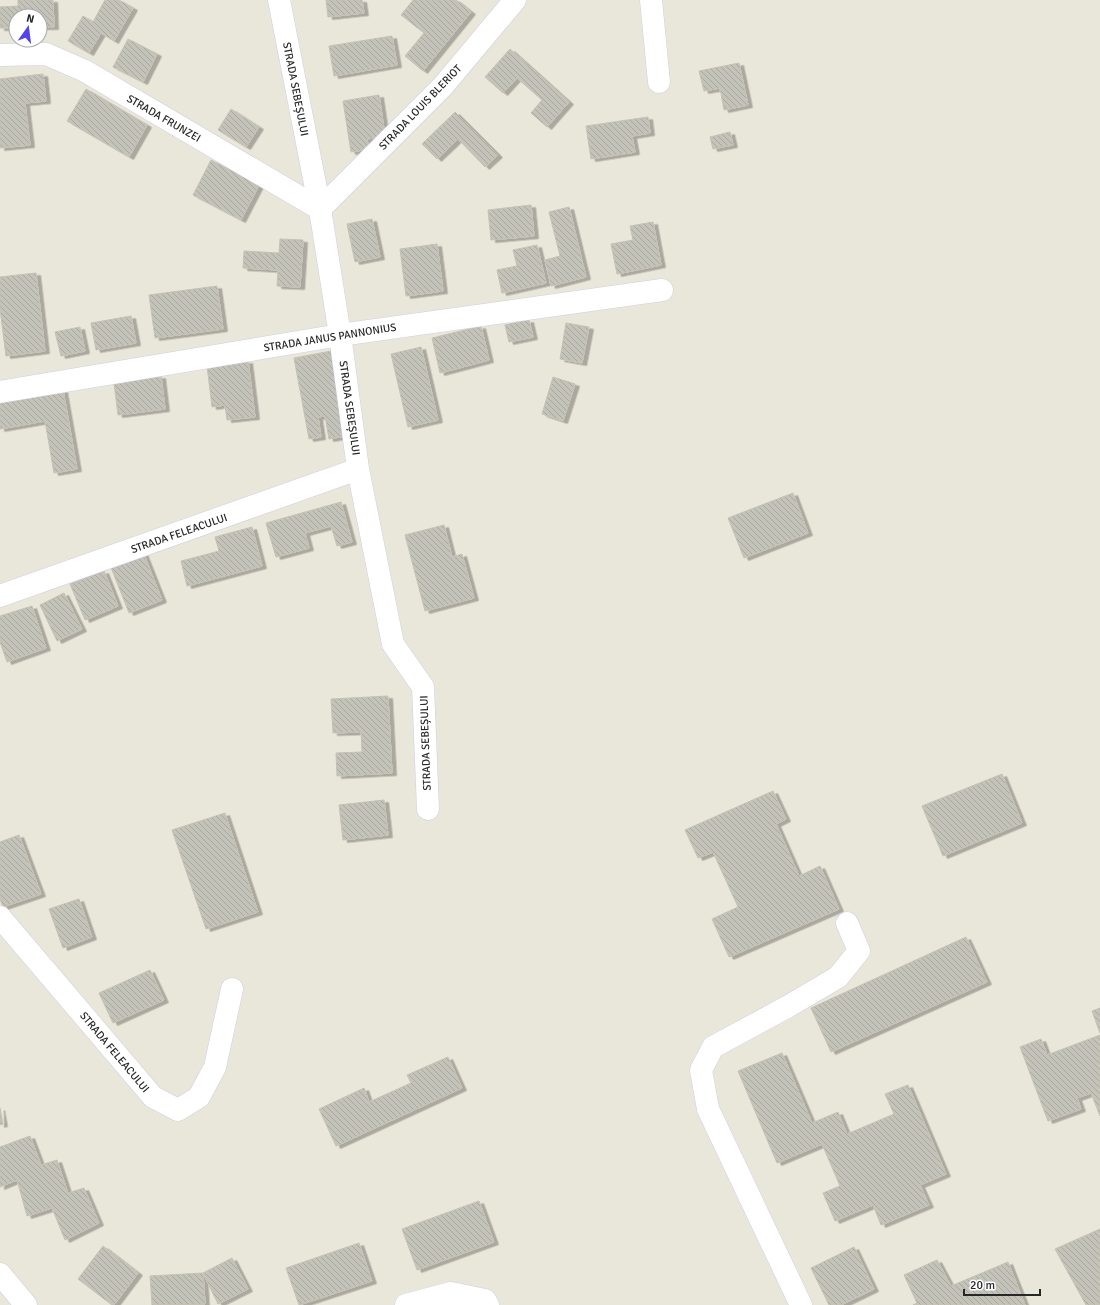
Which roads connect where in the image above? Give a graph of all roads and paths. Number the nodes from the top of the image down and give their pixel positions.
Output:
1 (279, 0) edge
2 (515, 0) edge
3 (651, 0) edge
4 (0, 55) edge
5 (659, 82) dead end
6 (320, 209) junction
7 (662, 290) dead end
8 (340, 335) junction
9 (0, 392) edge
10 (358, 469) junction
11 (0, 596) edge
12 (428, 809) dead end
13 (0, 917) edge
14 (847, 923) dead end
15 (232, 989) dead end
16 (0, 1274) edge
17 (26, 1305) edge
18 (406, 1305) edge
19 (488, 1305) edge
20 (801, 1305) edge

1 - 6 street, STRADA SEBEȘULUI
2 - 6 street, STRADA LOUIS BLERIOT
3 - 5 street
4 - 6 street, STRADA FRUNZEI
6 - 8 street, STRADA SEBEȘULUI
7 - 8 street, STRADA JANUS PANNONIUS
8 - 9 street, STRADA JANUS PANNONIUS
8 - 10 street, STRADA SEBEȘULUI
10 - 11 street, STRADA FELEACULUI
10 - 12 street, STRADA SEBEȘULUI
13 - 15 street, STRADA FELEACULUI
14 - 20 street
16 - 17 street
18 - 19 street

